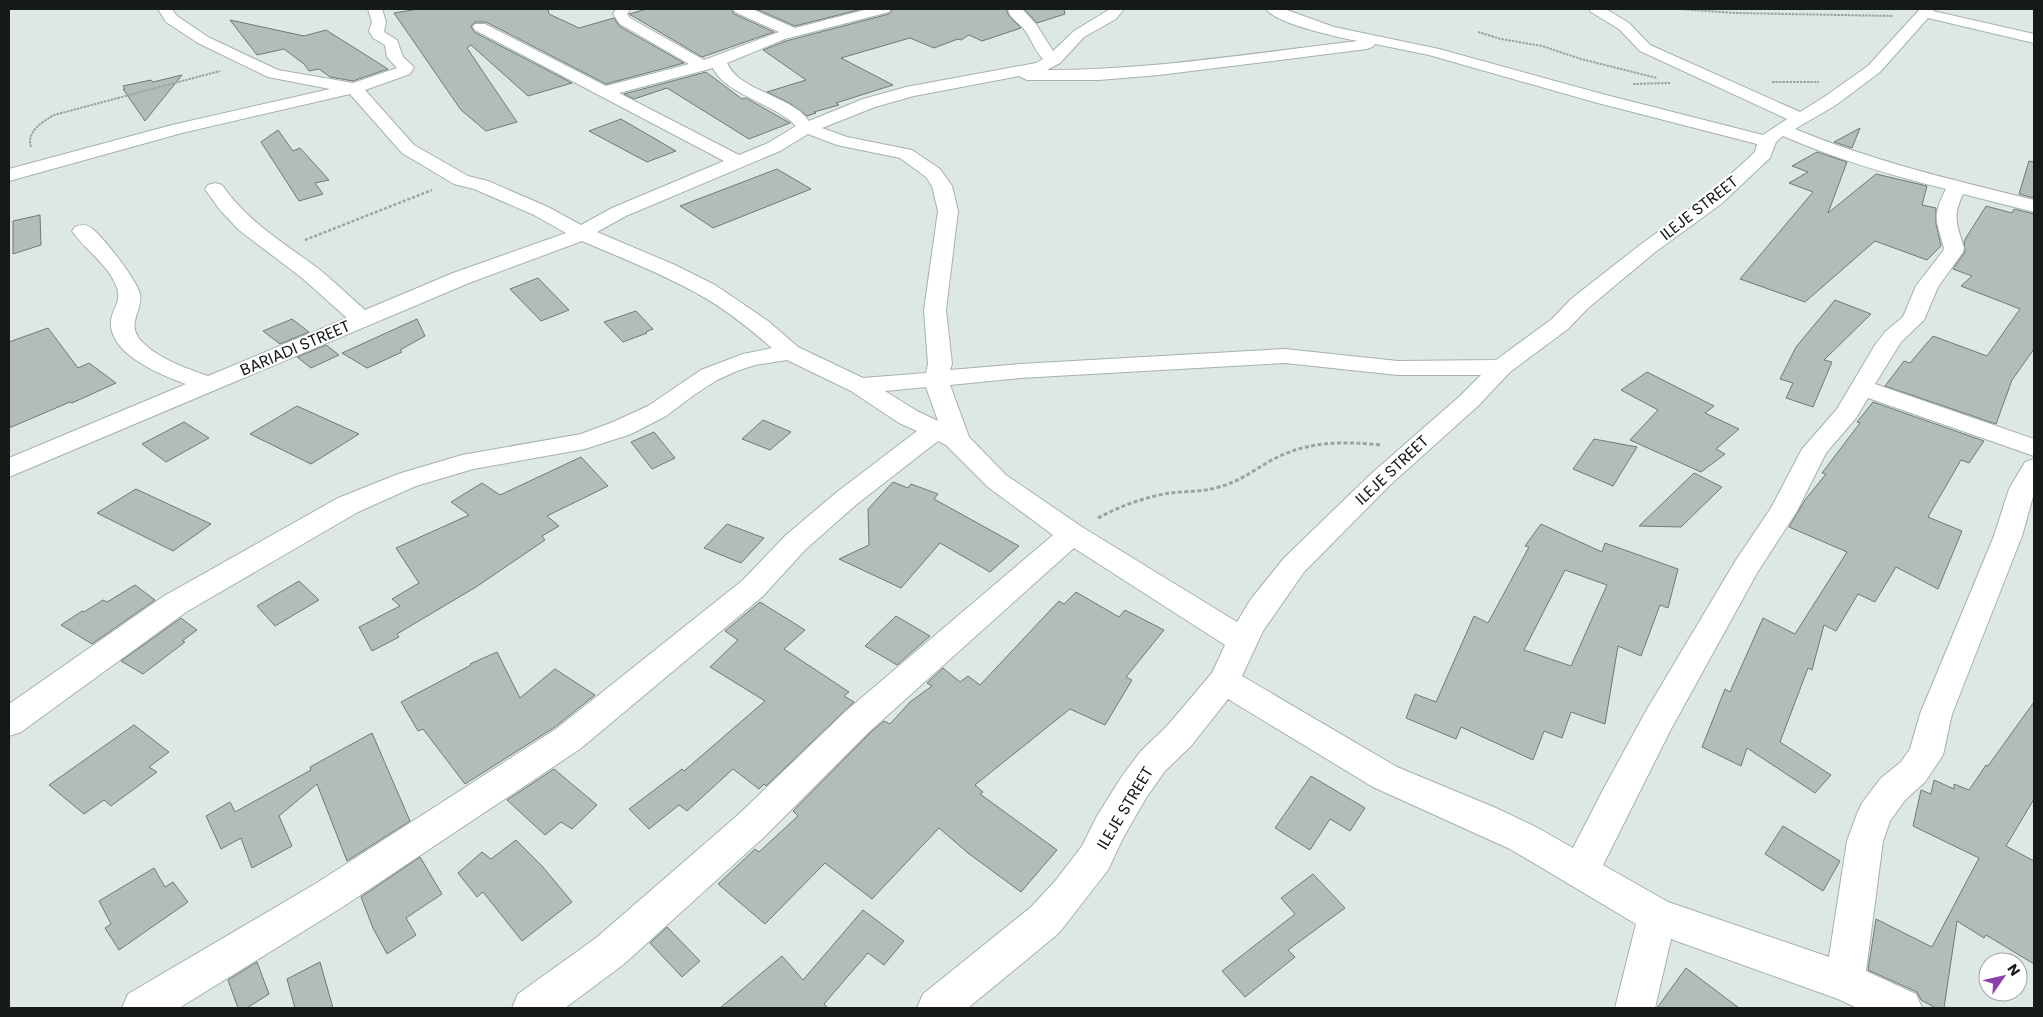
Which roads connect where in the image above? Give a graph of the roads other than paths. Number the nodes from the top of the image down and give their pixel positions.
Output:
1 (165, 9) edge
2 (375, 9) edge
3 (623, 9) edge
4 (740, 9) edge
5 (884, 9) edge
6 (1014, 9) edge
7 (1117, 9) edge
8 (1273, 9) edge
9 (1596, 9) edge
10 (1924, 13) edge
11 (480, 27) dead end
12 (793, 32) junction
13 (2034, 38) edge
14 (1386, 41) junction
15 (1054, 60) junction
16 (710, 64) junction
17 (1004, 75) junction
18 (354, 88) junction
19 (603, 92) junction
20 (806, 128) junction
21 (1783, 129) junction
22 (737, 161) junction
23 (9, 175) edge
24 (1957, 187) junction
25 (216, 189) dead end
26 (2034, 206) edge
27 (82, 232) dead end
28 (583, 234) junction
29 (363, 320) junction
30 (790, 352) junction
31 (1502, 367) junction
32 (936, 378) junction
33 (210, 384) junction
34 (860, 386) junction
35 (1862, 388) junction
36 (946, 436) junction
37 (2034, 448) edge
38 (9, 467) edge
39 (2034, 468) edge
40 (1072, 534) junction
41 (1242, 640) junction
42 (1224, 681) junction
43 (9, 722) edge
44 (1581, 871) junction
45 (1656, 916) junction
46 (1845, 982) junction
47 (142, 1008) edge
48 (532, 1008) edge
49 (937, 1008) edge
50 (1635, 1008) edge
51 (1902, 1008) edge

1 - 18 street
2 - 18 street
3 - 16 street
4 - 12 street
5 - 12 street
6 - 15 street
7 - 15 street
8 - 14 street
9 - 21 street
10 - 13 street
10 - 21 street
11 - 19 street
12 - 16 street
14 - 17 street
14 - 21 street
15 - 17 street
16 - 19 street
16 - 20 street
17 - 20 street, BARIADI STREET
18 - 23 street
18 - 28 street
19 - 22 street
20 - 22 street, BARIADI STREET
20 - 32 street
21 - 24 street
21 - 31 street, ILEJE STREET
22 - 28 street, BARIADI STREET
24 - 26 street
24 - 35 street
25 - 29 street
27 - 33 street
28 - 29 street, BARIADI STREET
28 - 30 street
29 - 33 street, BARIADI STREET
30 - 34 street
30 - 43 street
31 - 32 street
31 - 41 street, ILEJE STREET
32 - 34 street
32 - 36 street
33 - 38 street, BARIADI STREET
34 - 36 street
35 - 37 street
35 - 44 street
36 - 40 street
36 - 47 street
39 - 46 street
40 - 41 street
40 - 48 street
41 - 42 street, ILEJE STREET
42 - 44 street
42 - 49 street, ILEJE STREET
44 - 45 street
45 - 46 street
45 - 50 street
46 - 51 street

